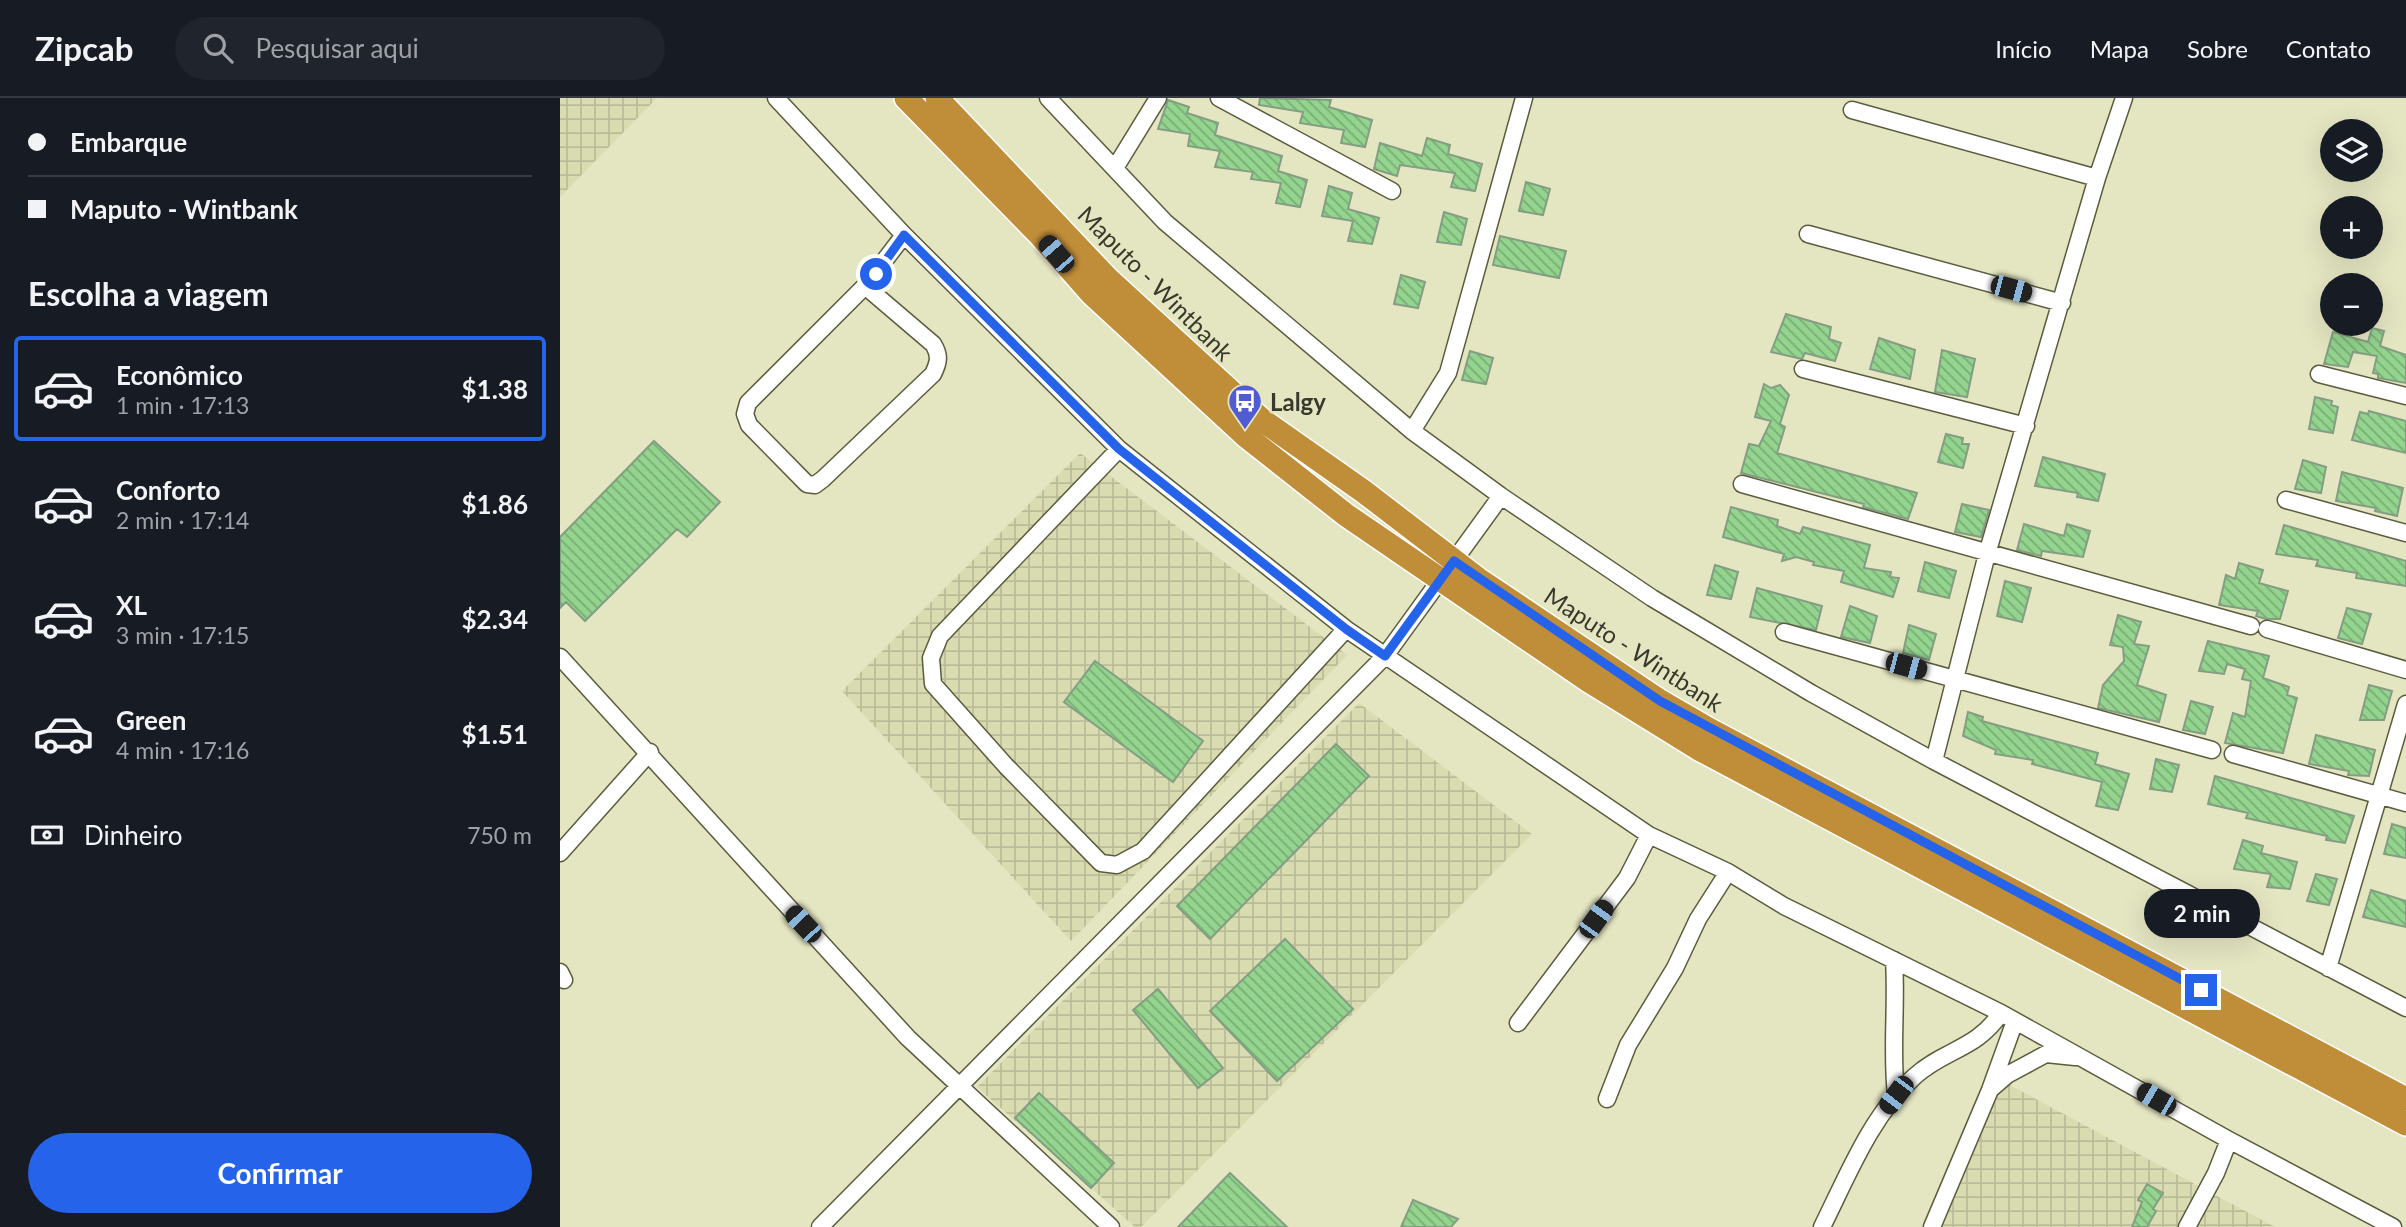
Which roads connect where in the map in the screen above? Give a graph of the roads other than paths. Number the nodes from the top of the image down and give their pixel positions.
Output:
1 (776, 98) edge
2 (906, 98) edge
3 (937, 98) edge
4 (1048, 98) edge
5 (1158, 98) edge
6 (1219, 98) edge
7 (1524, 98) edge
8 (2124, 98) edge
9 (1852, 110) dead end
10 (1115, 167) junction
11 (2097, 178) junction
12 (1392, 191) dead end
13 (1808, 234) dead end
14 (904, 235) junction
15 (865, 286) junction
16 (2062, 303) junction
17 (1803, 369) dead end
18 (2319, 374) dead end
19 (2406, 396) edge
20 (2026, 426) junction
21 (1412, 430) junction
22 (1119, 449) junction
23 (1742, 484) dead end
24 (1501, 496) junction
25 (2287, 500) dead end
26 (2406, 533) edge
27 (1987, 554) junction
28 (1447, 570) junction
29 (1346, 629) junction
30 (1784, 632) dead end
31 (560, 656) edge
32 (1385, 656) junction
33 (2406, 670) edge
34 (1955, 680) junction
35 (2406, 704) edge
36 (2213, 750) dead end
37 (650, 752) junction
38 (2234, 754) dead end
39 (1934, 761) junction
40 (2381, 796) junction
41 (2406, 803) edge
42 (1649, 835) junction
43 (560, 853) edge
44 (1728, 872) junction
45 (1894, 960) junction
46 (2329, 968) junction
47 (2406, 1008) edge
48 (2008, 1017) junction
49 (1518, 1023) dead end
50 (2084, 1058) junction
51 (959, 1088) junction
52 (1990, 1090) junction
53 (1896, 1095) junction
54 (1607, 1099) dead end
55 (2406, 1099) edge
56 (2406, 1124) edge
57 (2229, 1140) junction
58 (820, 1227) edge
59 (1111, 1227) edge
60 (1822, 1227) edge
61 (1932, 1227) edge
62 (2187, 1227) edge
63 (2393, 1227) edge

1 - 14 street
2 - 28 highway, Maputo - Wintbank
3 - 28 highway, Maputo - Wintbank
4 - 10 street
5 - 10 street
6 - 12 street
7 - 21 street
8 - 11 street
9 - 11 street
10 - 21 street
11 - 16 street
13 - 16 street
14 - 15 street
14 - 22 street
15 - 15 street
16 - 20 street
17 - 20 street
18 - 19 street
20 - 27 street
21 - 24 street
22 - 29 street
22 - 29 street
23 - 27 street
24 - 28 street
24 - 39 street
25 - 26 street
27 - 33 street
27 - 34 street
28 - 32 street
28 - 55 highway, Maputo - Wintbank
28 - 56 highway, Maputo - Wintbank
29 - 32 street
30 - 34 street
31 - 37 street
32 - 42 street
32 - 51 street
34 - 36 street
34 - 39 street
35 - 40 street
37 - 43 street
37 - 51 street
38 - 40 street
39 - 46 street
40 - 41 street
40 - 46 street
42 - 44 street
42 - 49 street
44 - 45 street
44 - 54 street
45 - 48 street
45 - 53 street
46 - 47 street
48 - 50 street
48 - 52 street
48 - 53 street
50 - 52 street
50 - 57 street
51 - 58 street
51 - 59 street
52 - 61 street
53 - 60 street
57 - 62 street
57 - 63 street

